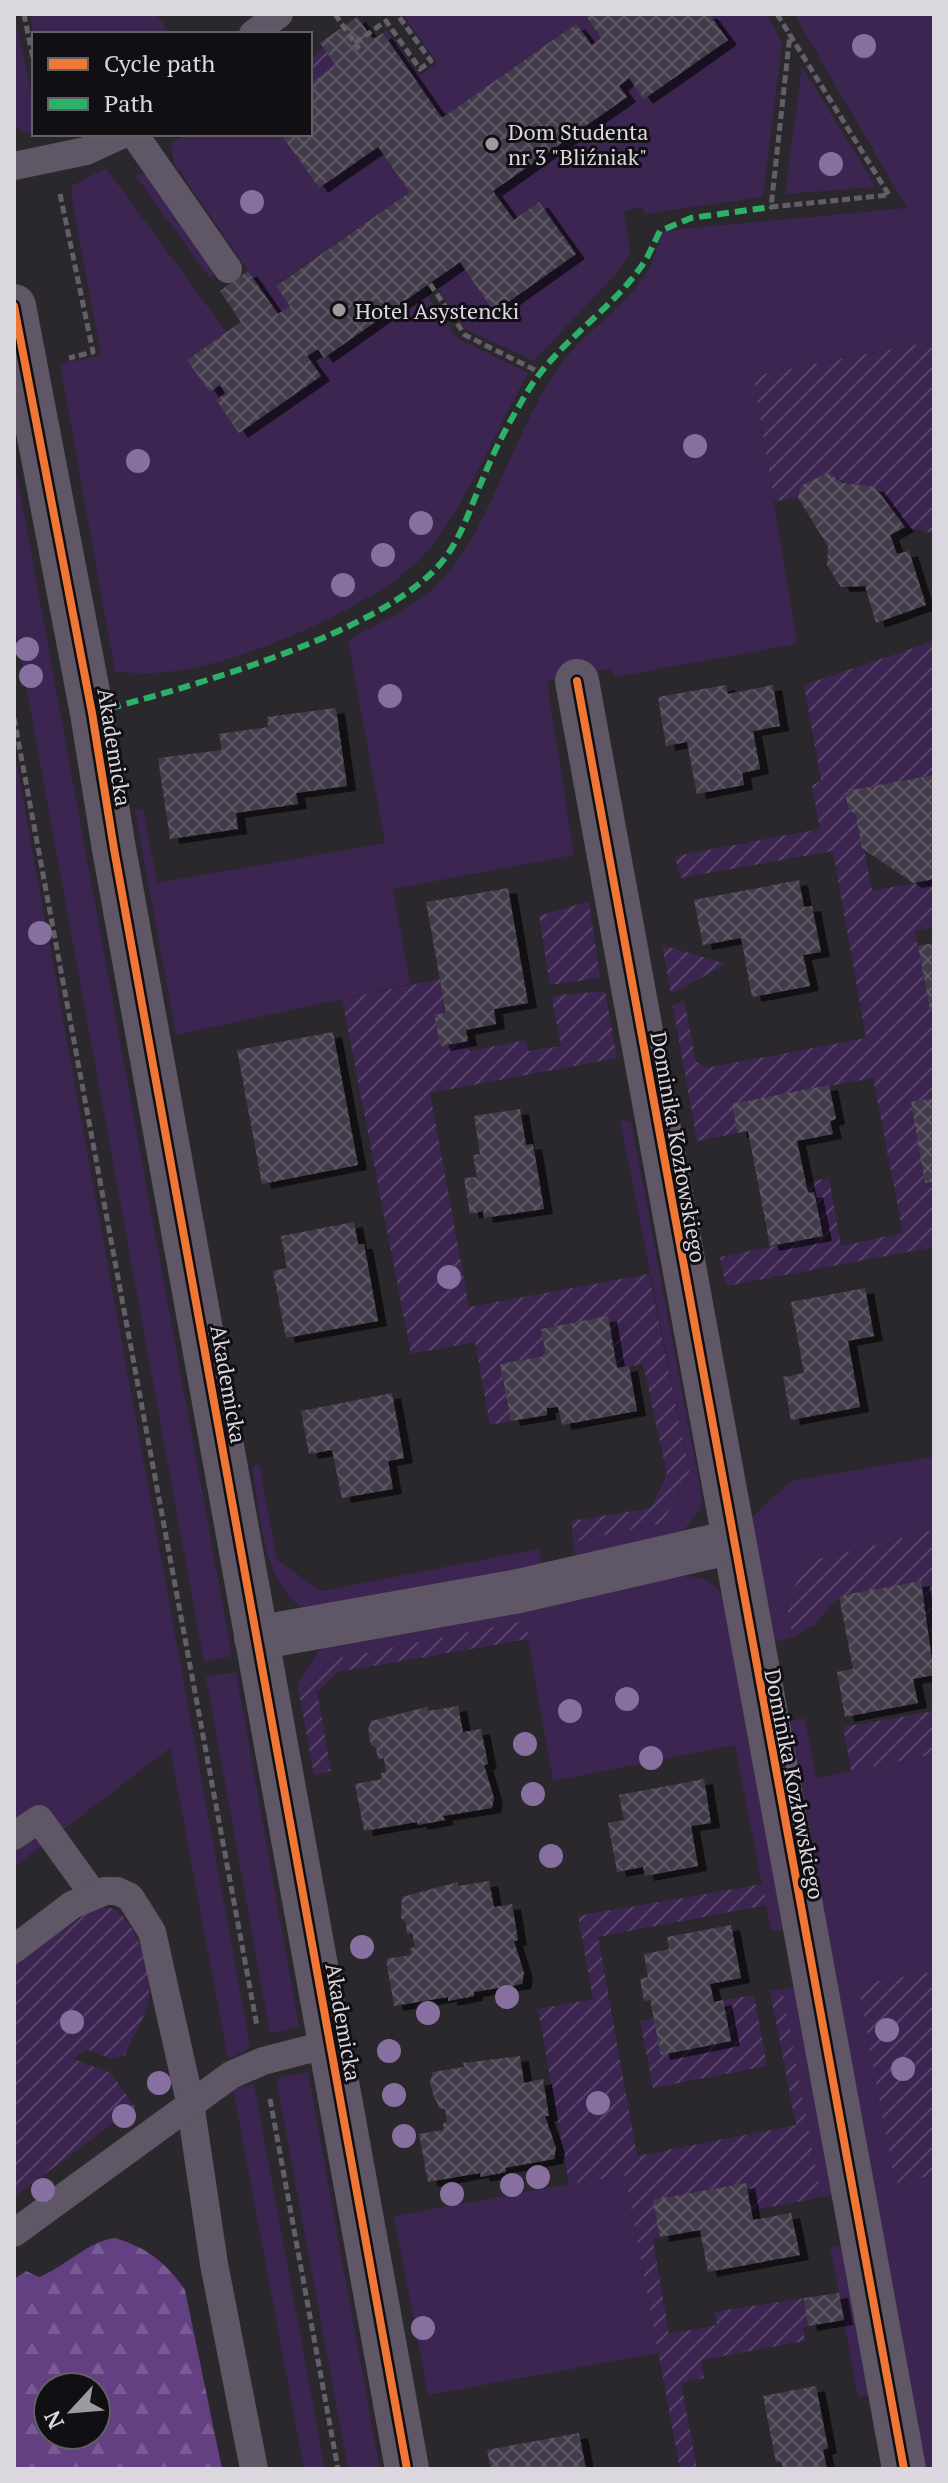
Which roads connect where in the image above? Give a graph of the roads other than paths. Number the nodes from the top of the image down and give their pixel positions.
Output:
1 (279, 14) edge
2 (256, 32) edge
3 (119, 136) edge
4 (135, 136) edge
5 (14, 166) edge
6 (228, 269) dead end
7 (14, 306) edge
8 (577, 681) dead end
9 (732, 1542) junction
10 (256, 1638) junction
11 (14, 1836) edge
12 (93, 1894) junction
13 (14, 1949) edge
14 (329, 2044) junction
15 (190, 2102) junction
16 (14, 2233) edge
17 (254, 2469) edge
18 (407, 2469) edge
19 (904, 2469) edge

1 - 2 lane
3 - 5 lane
4 - 6 lane
7 - 10 street, Akademicka
8 - 9 street, Dominika Kozłowskiego
9 - 10 street
9 - 19 street, Dominika Kozłowskiego
10 - 14 street, Akademicka
11 - 12 lane
12 - 13 lane
12 - 15 lane
14 - 15 lane
14 - 18 street, Akademicka
15 - 16 lane
15 - 17 lane

